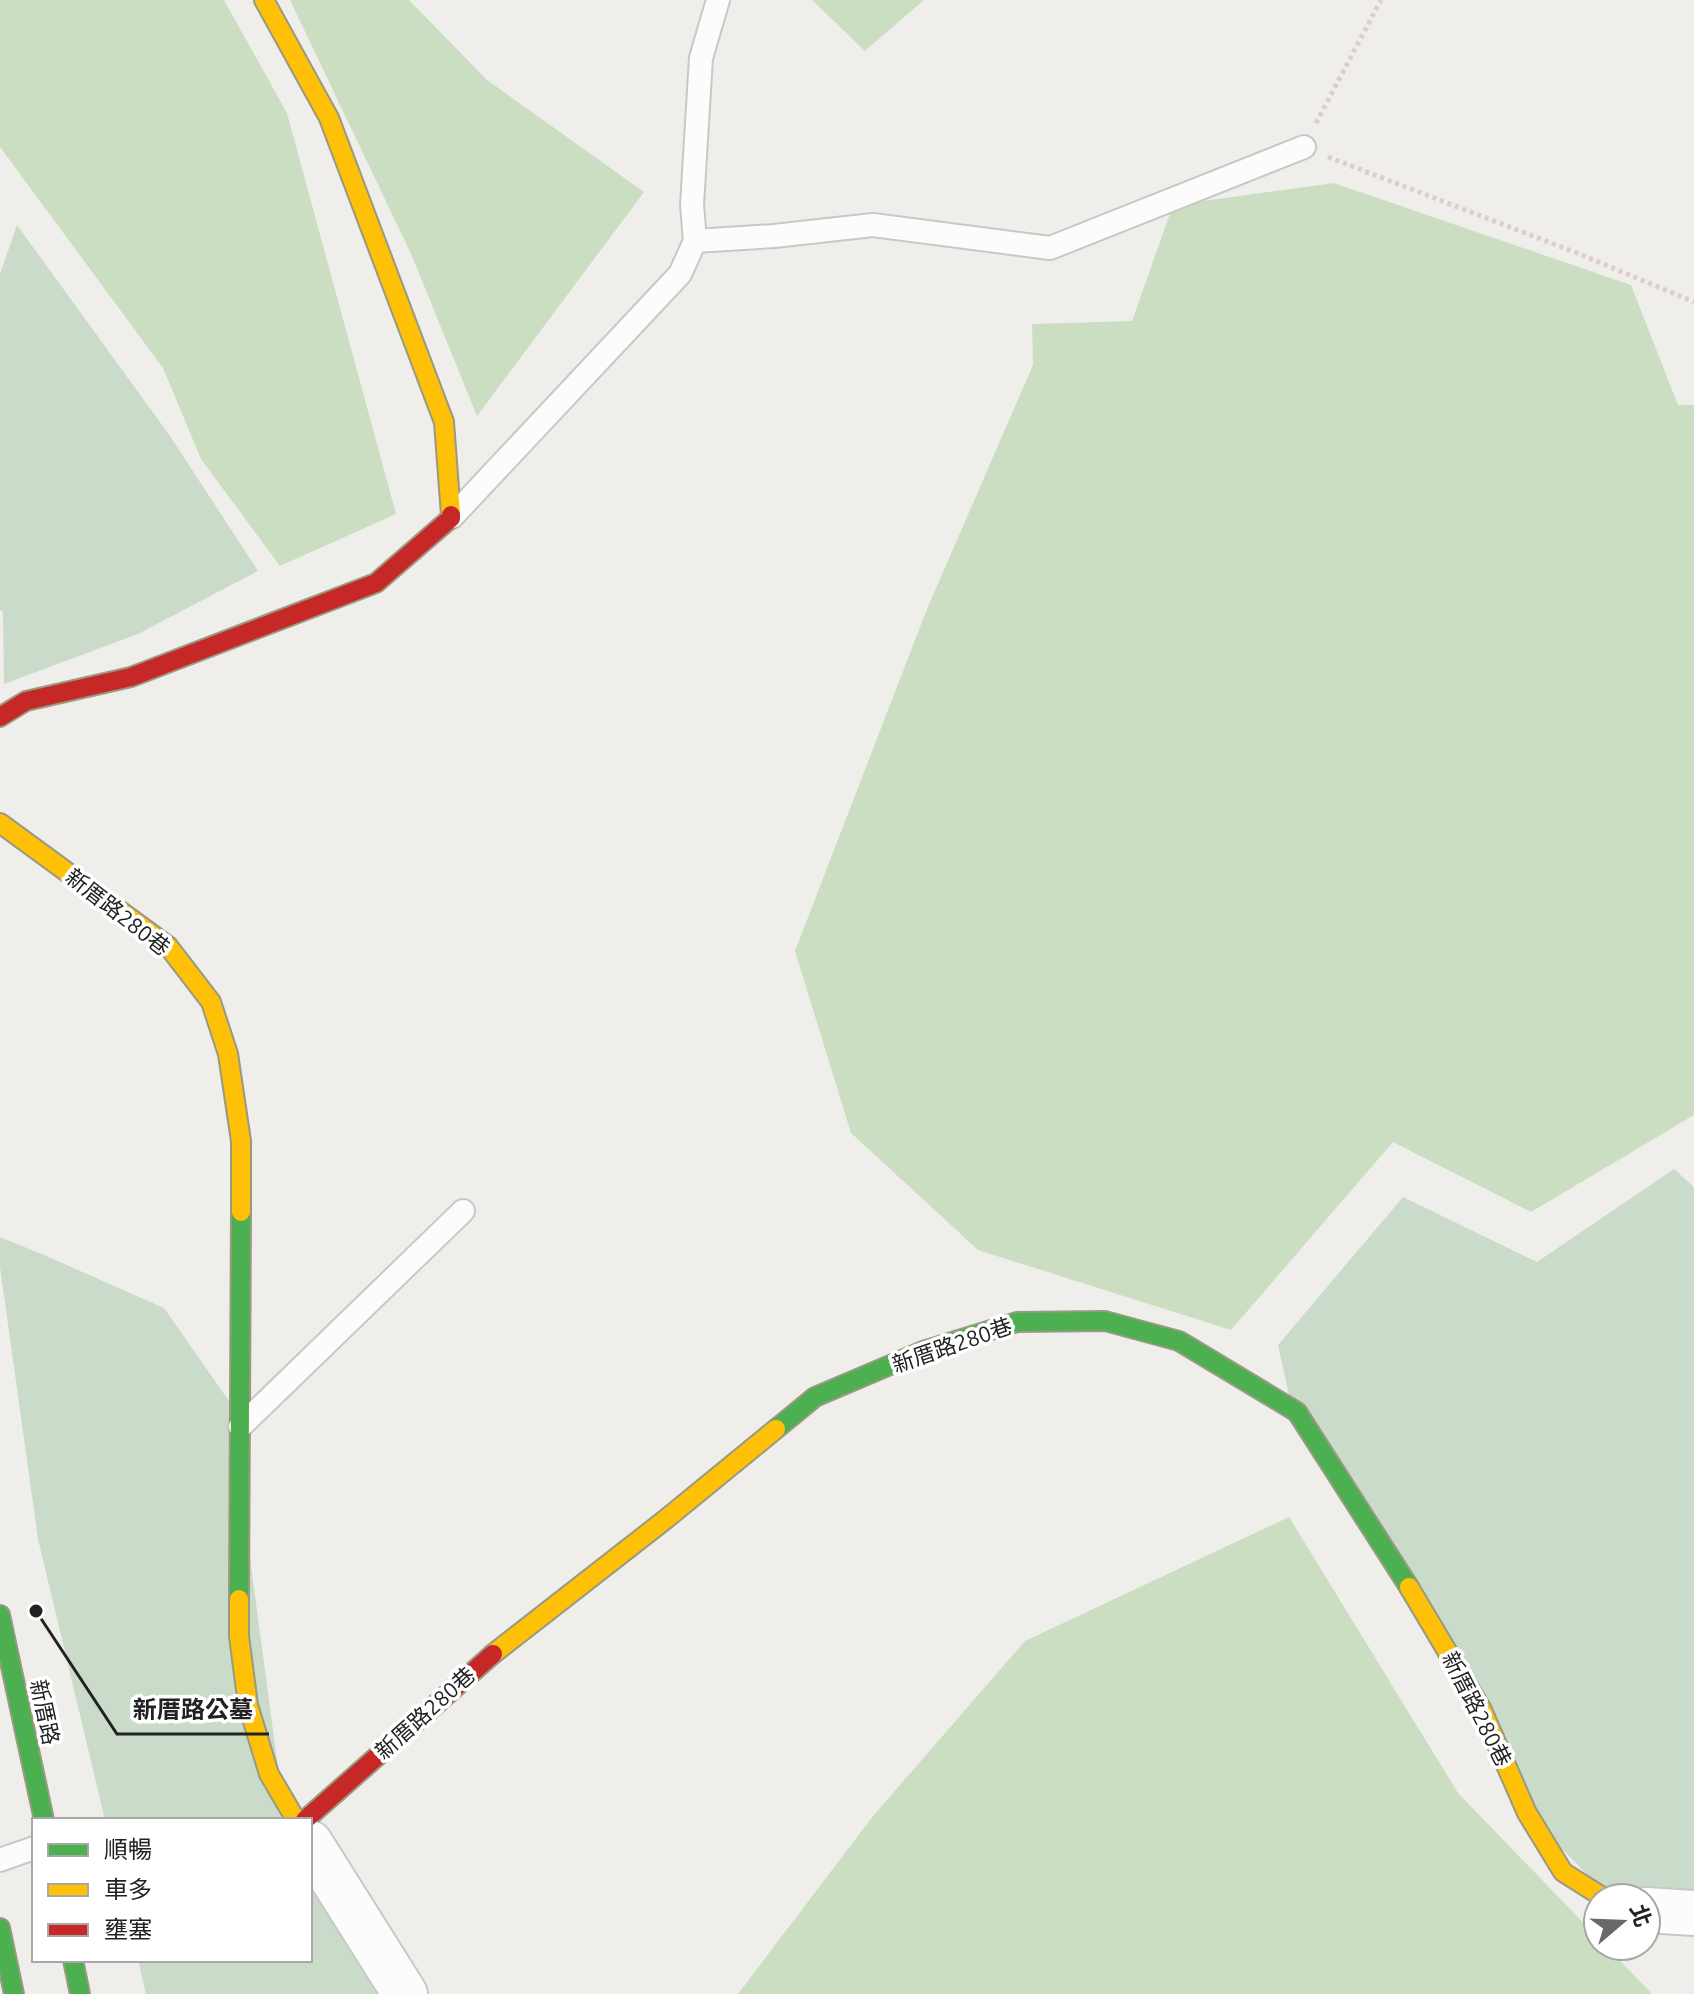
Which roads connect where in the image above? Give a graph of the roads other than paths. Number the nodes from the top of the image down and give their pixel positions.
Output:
1 (264, 0) edge
2 (718, 0) edge
3 (1304, 147) road end
4 (695, 241) junction
5 (451, 518) junction
6 (0, 717) edge
7 (0, 823) edge
8 (463, 1211) dead end
9 (240, 1427) junction
10 (0, 1615) edge
11 (44, 1818) edge
12 (295, 1818) edge
13 (307, 1818) edge
14 (312, 1846) edge
15 (32, 1849) edge
16 (0, 1860) edge
17 (1582, 1884) edge
18 (1662, 1911) edge
19 (1694, 1913) edge
20 (0, 1928) edge
21 (73, 1962) edge
22 (14, 1994) edge
23 (80, 1994) edge
24 (405, 1994) edge

1 - 5 street
2 - 4 lane
3 - 4 lane
4 - 5 lane
5 - 6 street
7 - 9 street, 新厝路280巷
8 - 9 lane
9 - 12 street, 新厝路280巷
10 - 11 street, 新厝路
13 - 17 street, 新厝路280巷
14 - 24 street
15 - 16 lane
18 - 19 street
20 - 22 street
21 - 23 street

